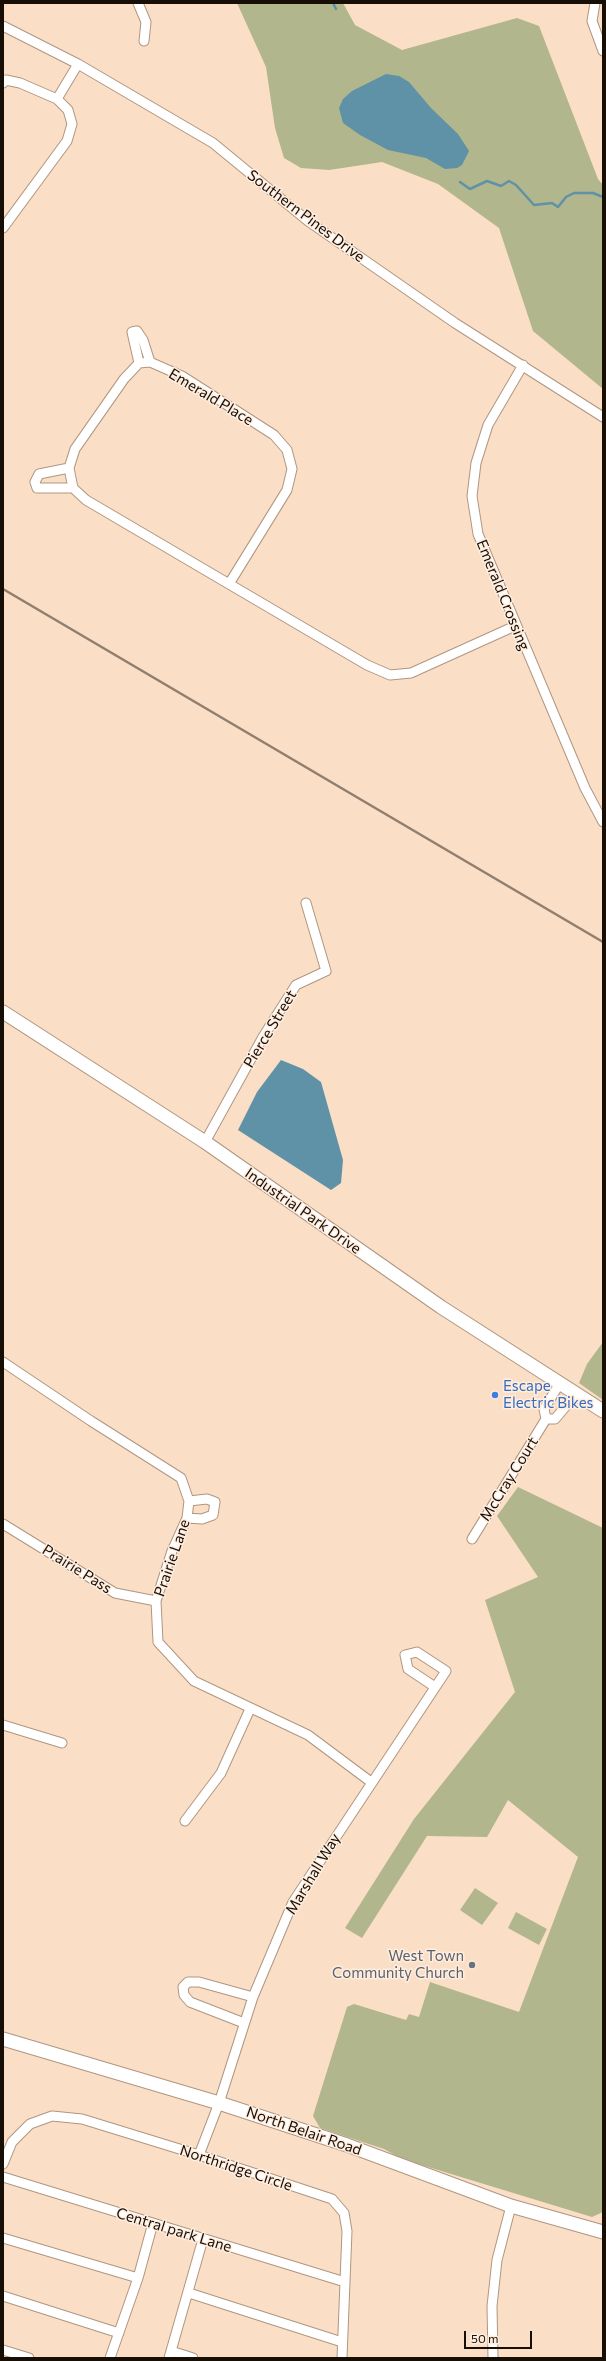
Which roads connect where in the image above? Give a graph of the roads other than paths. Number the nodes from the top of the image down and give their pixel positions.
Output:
1 (138, 3) edge
2 (595, 3) edge
3 (3, 26) edge
4 (144, 41) dead end
5 (603, 51) edge
6 (78, 64) junction
7 (3, 83) edge
8 (57, 99) junction
9 (3, 228) edge
10 (150, 362) junction
11 (139, 363) junction
12 (523, 364) junction
13 (603, 417) edge
14 (69, 468) junction
15 (73, 488) junction
16 (229, 584) junction
17 (515, 626) junction
18 (603, 822) edge
19 (306, 903) dead end
20 (3, 1012) edge
21 (205, 1142) junction
22 (3, 1362) edge
23 (560, 1384) junction
24 (576, 1394) junction
25 (603, 1411) edge
26 (546, 1419) junction
27 (189, 1501) junction
28 (187, 1518) junction
29 (3, 1524) edge
30 (472, 1538) dead end
31 (156, 1601) junction
32 (435, 1687) junction
33 (250, 1709) junction
34 (3, 1725) edge
35 (62, 1743) dead end
36 (371, 1782) junction
37 (185, 1821) dead end
38 (253, 1998) junction
39 (244, 2023) junction
40 (3, 2040) edge
41 (219, 2103) junction
42 (199, 2155) junction
43 (3, 2164) edge
44 (3, 2177) edge
45 (511, 2206) junction
46 (153, 2223) junction
47 (603, 2232) edge
48 (3, 2238) edge
49 (203, 2239) junction
50 (138, 2278) junction
51 (345, 2282) junction
52 (189, 2293) junction
53 (3, 2296) edge
54 (119, 2333) junction
55 (342, 2342) junction
56 (3, 2350) edge
57 (170, 2355) edge
58 (29, 2358) edge
59 (110, 2358) edge
60 (193, 2358) edge
61 (342, 2358) edge
62 (493, 2358) edge

1 - 4 street
2 - 5 street
3 - 6 street, Southern Pines Drive
6 - 8 street
6 - 12 street, Southern Pines Drive
7 - 8 street
8 - 9 street
10 - 11 street
10 - 11 street
10 - 16 street, Emerald Place
11 - 14 street
12 - 13 street, Southern Pines Drive
12 - 17 street, Emerald Crossing
14 - 15 street
14 - 15 street
15 - 16 street
16 - 17 street
17 - 18 street, Emerald Crossing
19 - 21 street, Pierce Street
20 - 21 street, Industrial Park Drive
21 - 23 street, Industrial Park Drive
22 - 27 street, Prairie Lane
23 - 24 street, Industrial Park Drive
23 - 26 street, McCray Court
24 - 25 street, Industrial Park Drive
24 - 26 street, McCray Court
26 - 30 street, McCray Court
27 - 28 street, Prairie Lane
27 - 28 street
28 - 31 street, Prairie Lane
29 - 31 street, Prairie Pass
31 - 33 street, Prairie Lane
32 - 32 street, Marshall Way
32 - 36 street, Marshall Way
33 - 36 street, Prairie Lane
33 - 37 street
34 - 35 street
36 - 38 street, Marshall Way
38 - 39 street, Marshall Way
38 - 39 street
39 - 41 street, Marshall Way
40 - 41 street, North Belair Road
41 - 42 street, Marshall Way
41 - 45 street, North Belair Road
42 - 43 street, Northridge Circle
42 - 51 street, Northridge Circle
44 - 46 street, Central park Lane
45 - 47 street, North Belair Road
45 - 62 street
46 - 49 street, Central park Lane
46 - 50 street
48 - 50 street
49 - 51 street, Central park Lane
49 - 52 street
50 - 54 street
51 - 55 street, Northridge Circle
52 - 55 street
52 - 57 street
53 - 54 street
54 - 59 street
55 - 61 street, Northridge Circle
56 - 58 street
57 - 60 street

